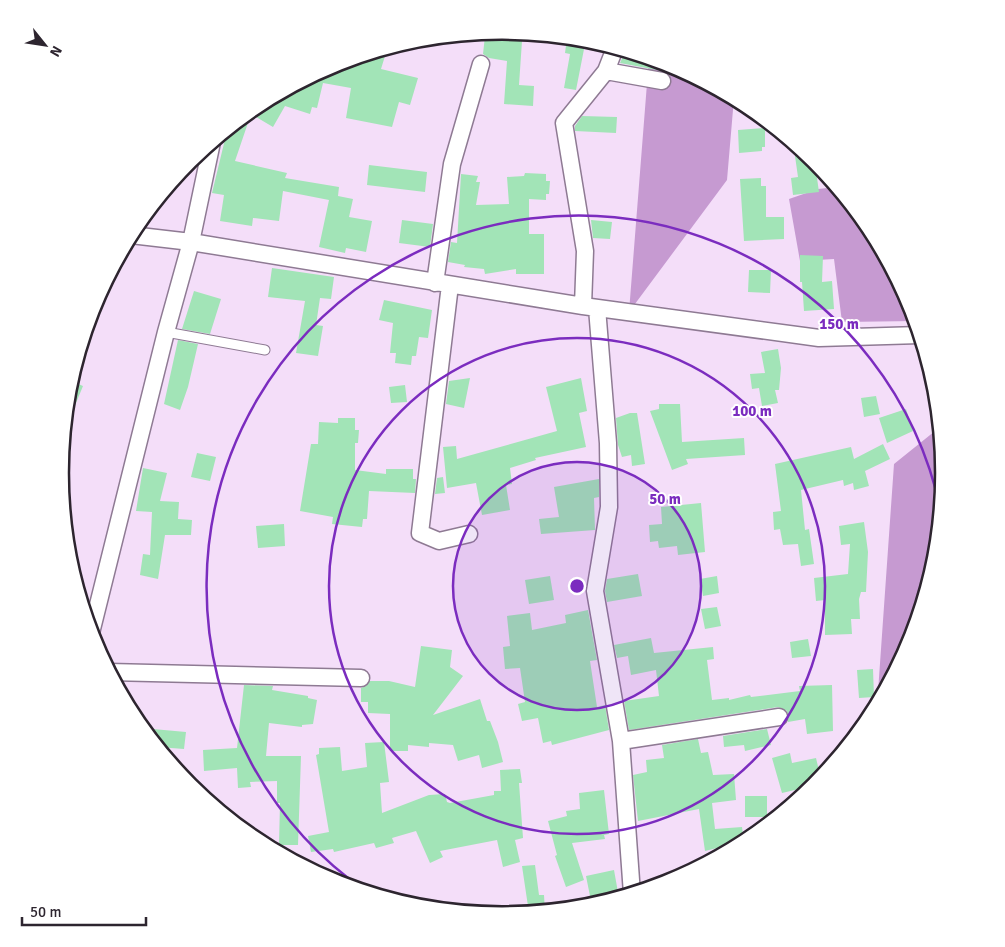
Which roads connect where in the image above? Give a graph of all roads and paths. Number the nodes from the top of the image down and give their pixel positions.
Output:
1 (613, 54) edge
2 (481, 64) dead end
3 (606, 71) junction
4 (662, 81) dead end
5 (209, 155) edge
6 (140, 236) edge
7 (191, 242) junction
8 (443, 284) junction
9 (590, 307) junction
10 (166, 332) junction
11 (913, 335) edge
12 (265, 350) dead end
13 (469, 534) dead end
14 (94, 619) edge
15 (118, 672) edge
16 (361, 678) dead end
17 (779, 717) dead end
18 (621, 741) junction
19 (632, 887) edge

1 - 3 street
2 - 8 street
3 - 4 street
3 - 9 street
5 - 7 street
6 - 7 street
7 - 8 street
7 - 10 street
8 - 9 street
8 - 13 street
9 - 11 street
9 - 18 street
10 - 12 lane
10 - 14 street
15 - 16 street
17 - 18 street
18 - 19 street

